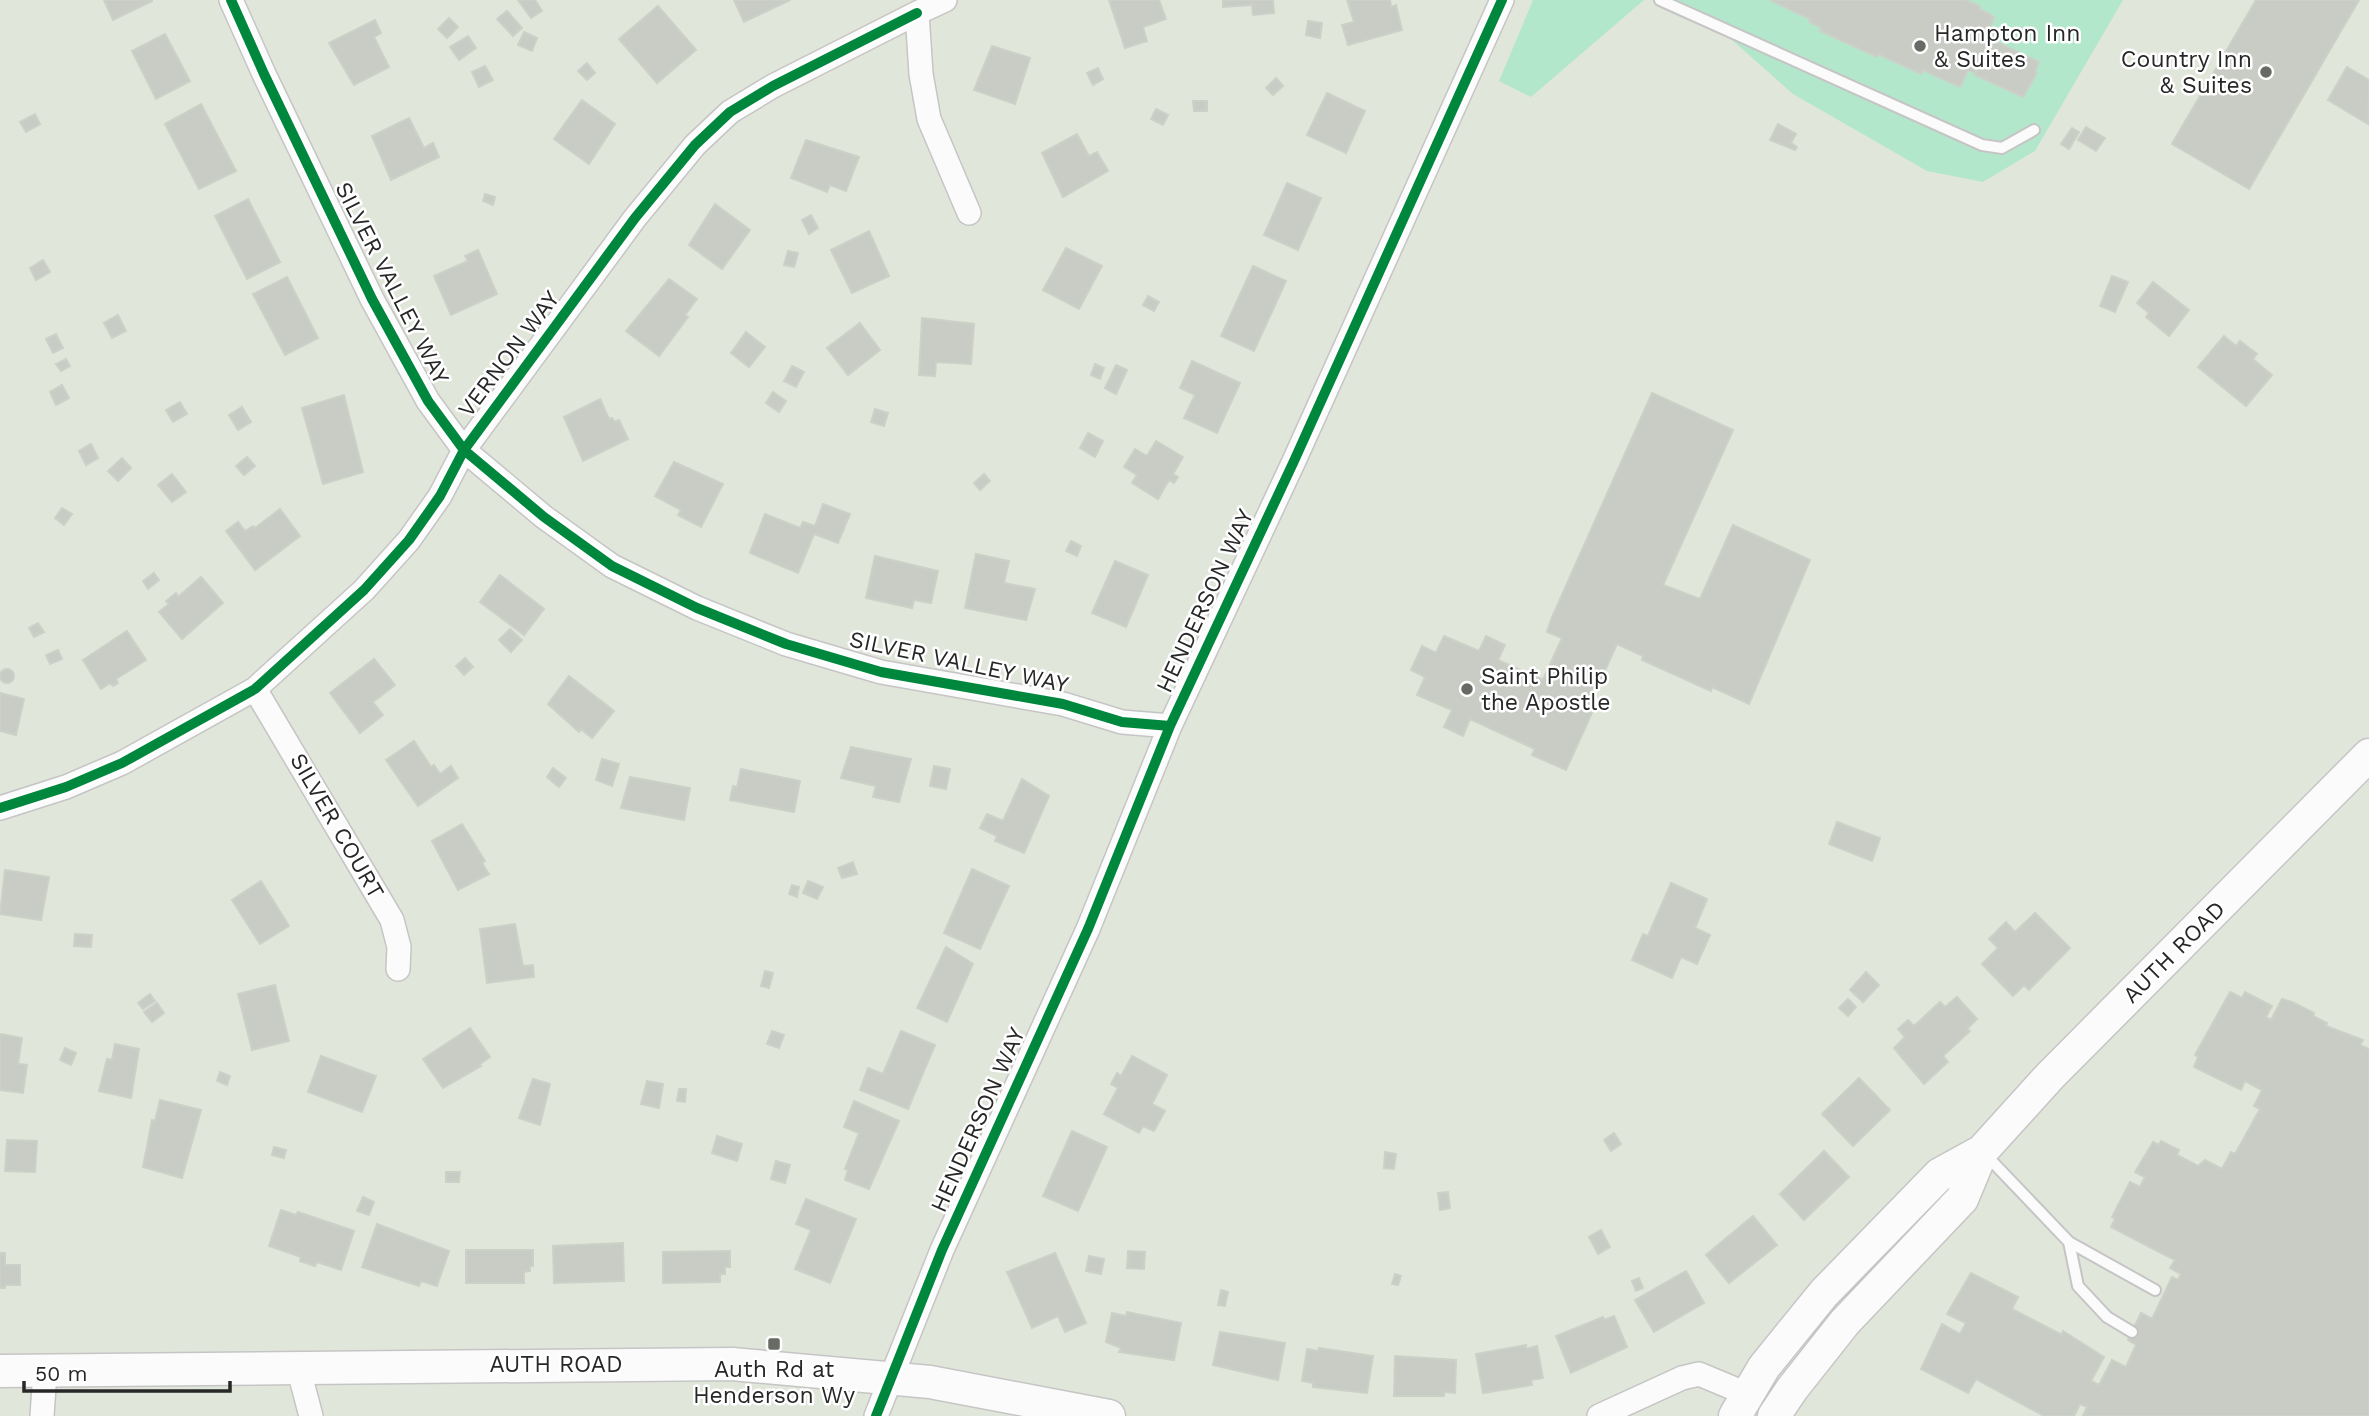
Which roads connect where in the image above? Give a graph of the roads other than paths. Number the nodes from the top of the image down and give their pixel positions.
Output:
1 (232, 0) edge
2 (945, 0) edge
3 (1502, 0) edge
4 (1660, 0) edge
5 (917, 13) junction
6 (2034, 130) dead end
7 (969, 213) dead end
8 (464, 450) junction
9 (256, 689) junction
10 (1170, 726) junction
11 (2369, 755) edge
12 (0, 807) edge
13 (398, 969) dead end
14 (1982, 1151) junction
15 (2069, 1242) junction
16 (2155, 1290) dead end
17 (2132, 1332) dead end
18 (298, 1367) junction
19 (0, 1371) edge
20 (45, 1372) junction
21 (890, 1377) junction
22 (1741, 1405) edge
23 (42, 1416) edge
24 (312, 1416) edge
25 (876, 1416) edge
26 (1109, 1416) edge
27 (1599, 1416) edge
28 (1774, 1416) edge

1 - 8 street, SILVER VALLEY WAY
2 - 5 street, VERNON WAY
3 - 10 street, HENDERSON WAY
4 - 6 lane
5 - 7 street
5 - 8 street, VERNON WAY
8 - 9 street, VERNON WAY
8 - 10 street, SILVER VALLEY WAY
9 - 12 street, VERNON WAY
9 - 13 street, SILVER COURT
10 - 21 street, HENDERSON WAY
11 - 14 main road, AUTH ROAD
14 - 15 lane
14 - 22 main road, AUTH ROAD
14 - 28 main road, AUTH ROAD
15 - 16 lane
15 - 17 lane
18 - 20 main road, AUTH ROAD
18 - 21 main road, AUTH ROAD
18 - 24 street
19 - 20 main road, AUTH ROAD
20 - 23 street
21 - 25 street, HENDERSON WAY
21 - 26 main road, AUTH ROAD
22 - 27 street

